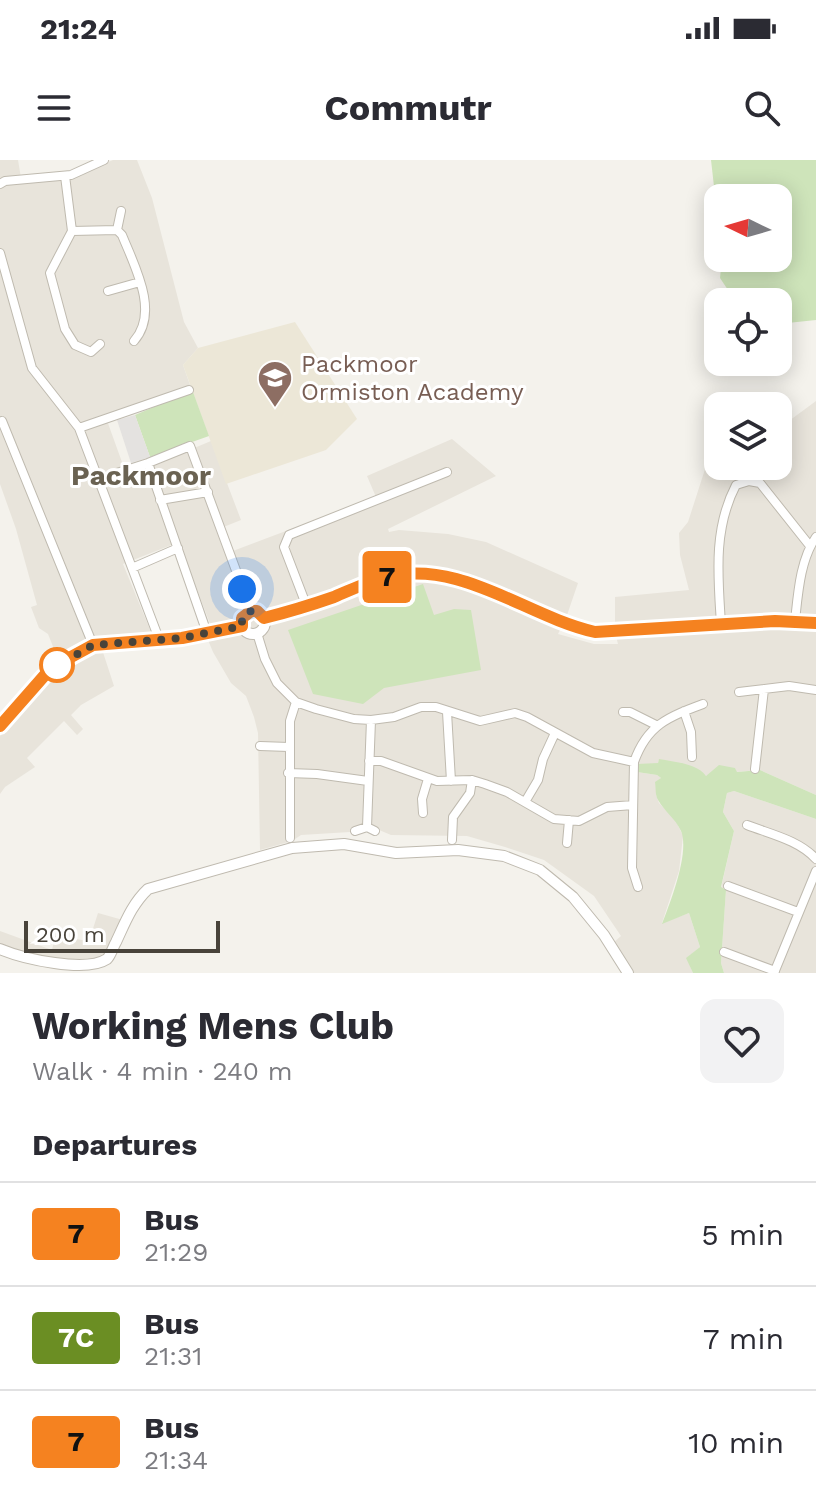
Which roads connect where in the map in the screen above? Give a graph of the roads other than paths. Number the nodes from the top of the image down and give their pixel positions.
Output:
1 (104, 160) edge
2 (65, 176) junction
3 (0, 184) edge
4 (121, 211) dead end
5 (117, 230) junction
6 (72, 231) junction
7 (0, 253) edge
8 (140, 282) junction
9 (108, 291) dead end
10 (134, 341) dead end
11 (100, 344) dead end
12 (189, 390) dead end
13 (4, 420) edge
14 (79, 428) junction
15 (143, 463) junction
16 (447, 472) dead end
17 (98, 479) junction
18 (208, 492) junction
19 (160, 500) junction
20 (816, 537) edge
21 (810, 546) junction
22 (178, 548) junction
23 (132, 568) junction
24 (307, 607) junction
25 (251, 611) junction
26 (264, 618) junction
27 (795, 621) junction
28 (816, 623) edge
29 (721, 624) junction
30 (242, 626) junction
31 (207, 633) junction
32 (257, 633) junction
33 (159, 639) junction
34 (93, 645) junction
35 (764, 689) junction
36 (816, 690) edge
37 (739, 692) dead end
38 (296, 702) junction
39 (703, 704) dead end
40 (628, 710) dead end
41 (684, 711) junction
42 (447, 712) junction
43 (371, 720) junction
44 (656, 725) junction
45 (0, 726) edge
46 (555, 733) junction
47 (260, 746) dead end
48 (289, 747) junction
49 (692, 757) dead end
50 (369, 761) junction
51 (634, 762) junction
52 (755, 769) dead end
53 (288, 773) junction
54 (428, 779) junction
55 (472, 780) junction
56 (368, 781) junction
57 (451, 781) junction
58 (525, 802) junction
59 (633, 805) junction
60 (423, 813) dead end
61 (569, 820) junction
62 (747, 825) dead end
63 (355, 831) dead end
64 (294, 833) dead end
65 (452, 840) dead end
66 (567, 845) dead end
67 (816, 859) edge
68 (816, 871) edge
69 (728, 886) dead end
70 (638, 887) dead end
71 (798, 912) junction
72 (0, 949) edge
73 (724, 952) dead end
74 (774, 972) edge
75 (628, 973) edge

1 - 2 street
2 - 3 street
2 - 6 street
4 - 5 street
5 - 6 street
5 - 8 street
6 - 11 street
7 - 14 street
8 - 9 street
8 - 10 street
12 - 14 street
13 - 34 street
14 - 17 street
15 - 17 street
15 - 18 street
15 - 19 street
16 - 24 street
17 - 23 street
18 - 19 street
18 - 25 street
19 - 22 street
20 - 21 street
21 - 27 street
21 - 29 street
22 - 23 street
22 - 31 street
23 - 33 street
24 - 26 street
24 - 29 street
25 - 26 street
25 - 30 street
26 - 32 street
27 - 28 street
27 - 29 street
30 - 31 street
30 - 32 street
31 - 33 street
32 - 38 street
33 - 34 street
34 - 45 street
35 - 36 street
35 - 37 street
35 - 52 street
38 - 43 street
38 - 48 street
39 - 41 street
40 - 44 street
41 - 44 street
41 - 49 street
42 - 43 street
42 - 46 street
42 - 57 street
43 - 50 street
44 - 51 street
46 - 51 street
46 - 58 street
47 - 48 street
48 - 53 street
50 - 54 street
50 - 56 street
51 - 59 street
53 - 56 street
53 - 64 street
54 - 57 street
54 - 60 street
55 - 57 street
55 - 58 street
55 - 65 street
56 - 63 street
58 - 61 street
59 - 61 street
59 - 70 street
61 - 66 street
62 - 67 street
68 - 71 street
69 - 71 street
71 - 74 street
72 - 75 street
73 - 74 street

